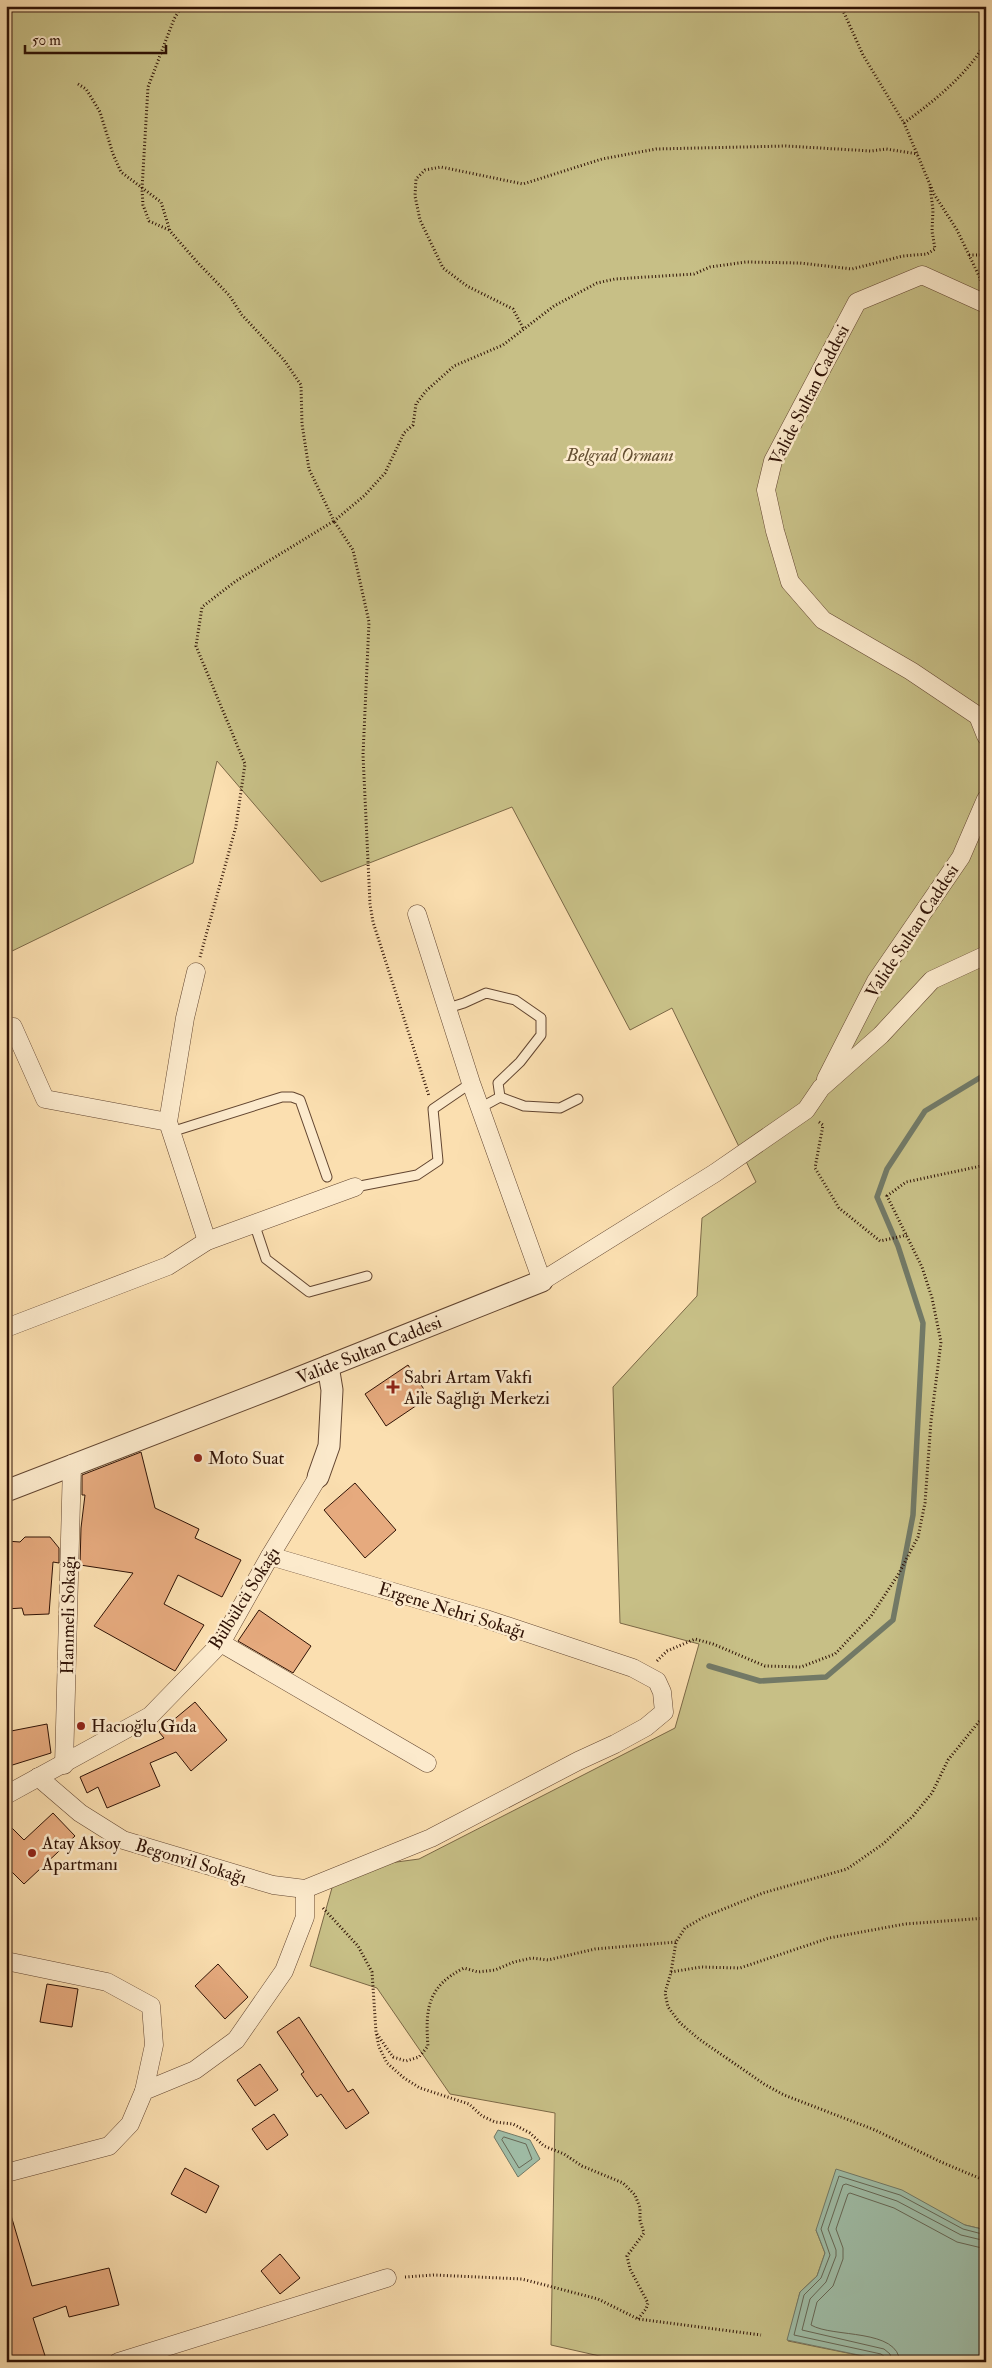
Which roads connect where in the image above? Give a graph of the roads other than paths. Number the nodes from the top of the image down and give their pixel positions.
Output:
1 (982, 302) edge
2 (986, 736) edge
3 (986, 799) edge
4 (418, 914) dead end
5 (986, 955) edge
6 (196, 972) road end
7 (448, 1008) junction
8 (6, 1028) edge
9 (471, 1083) junction
10 (821, 1088) junction
11 (500, 1097) junction
12 (578, 1099) dead end
13 (480, 1108) junction
14 (169, 1127) junction
15 (327, 1177) dead end
16 (355, 1187) joint
17 (254, 1223) junction
18 (207, 1242) junction
19 (367, 1276) dead end
20 (542, 1281) junction
21 (6, 1328) edge
22 (328, 1366) junction
23 (72, 1464) junction
24 (318, 1477) joint
25 (6, 1491) edge
26 (270, 1556) junction
27 (221, 1643) junction
28 (427, 1763) dead end
29 (64, 1765) junction
30 (38, 1777) junction
31 (6, 1795) edge
32 (305, 1889) junction
33 (6, 1961) edge
34 (144, 2091) junction
35 (6, 2173) edge
36 (387, 2278) road end
37 (118, 2362) edge

1 - 2 street, Valide Sultan Caddesi
3 - 10 street, Valide Sultan Caddesi
4 - 7 street
5 - 10 street
6 - 14 street
7 - 9 street
7 - 11 lane
8 - 14 street
9 - 13 street
9 - 16 lane
10 - 20 street, Valide Sultan Caddesi
11 - 12 lane
11 - 13 lane
13 - 20 street
14 - 15 lane
14 - 18 street
16 - 17 street
17 - 18 street
17 - 19 lane
18 - 21 street
20 - 22 street, Valide Sultan Caddesi
22 - 23 street, Valide Sultan Caddesi
22 - 24 street, Bülbülcü Sokağı
23 - 25 street, Valide Sultan Caddesi
23 - 29 street, Hanımeli Sokağı
24 - 26 street, Bülbülcü Sokağı
26 - 27 street, Bülbülcü Sokağı
26 - 32 street, Ergene Nehri Sokağı
27 - 28 street
27 - 29 street, Bülbülcü Sokağı
29 - 30 street, Bülbülcü Sokağı
30 - 31 street, Bülbülcü Sokağı
30 - 32 street, Begonvil Sokağı
32 - 34 street
33 - 34 street
34 - 35 street
36 - 37 street

